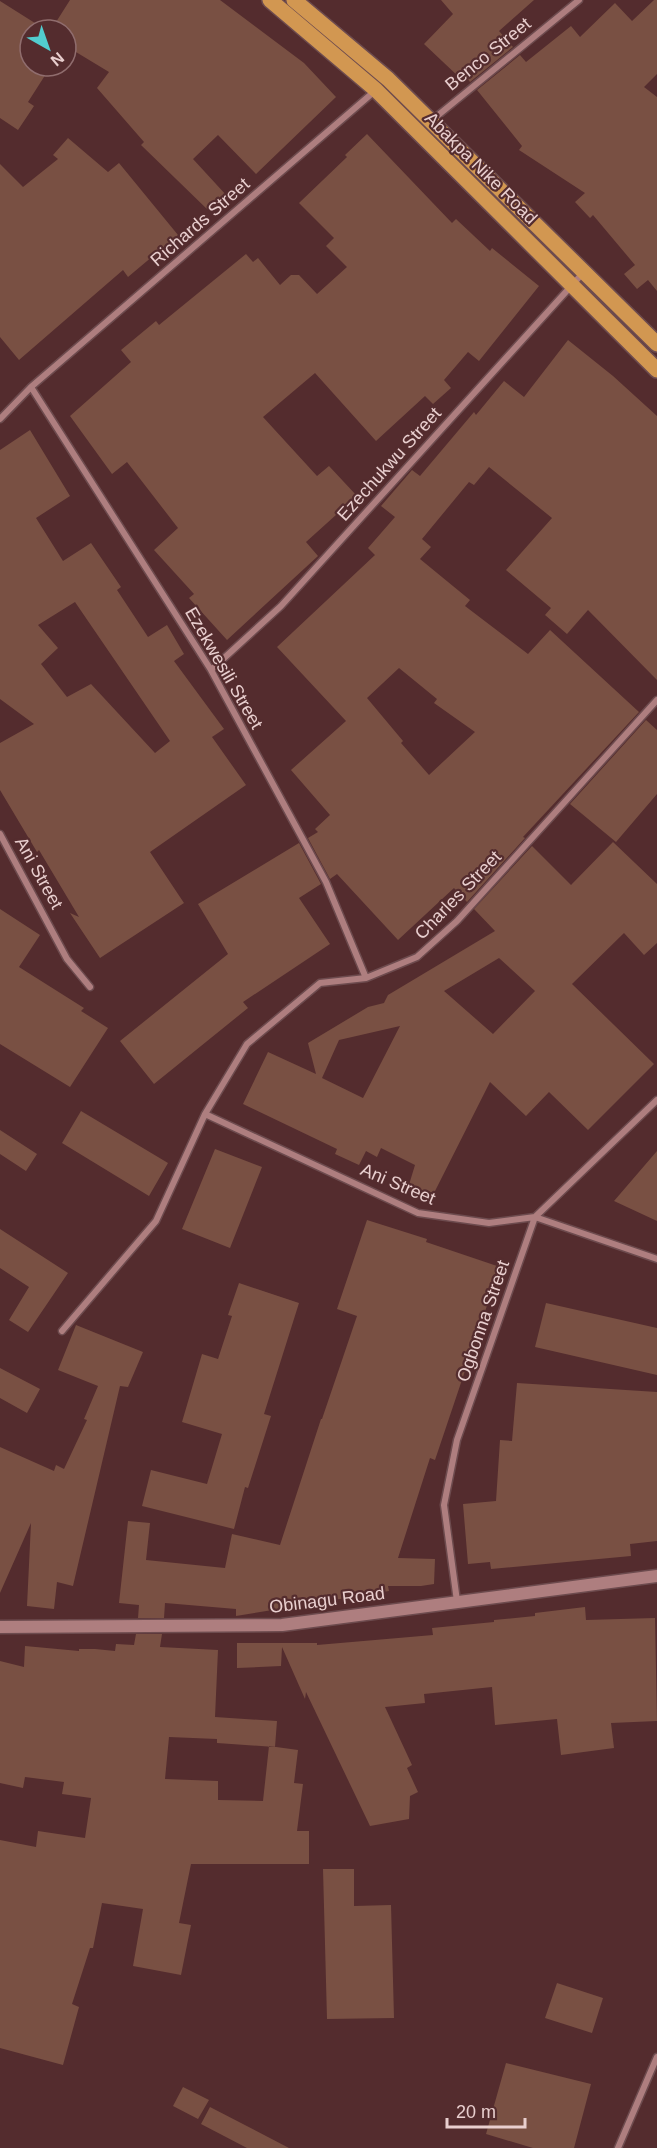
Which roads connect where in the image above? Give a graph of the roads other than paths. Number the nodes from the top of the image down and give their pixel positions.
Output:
1 (270, 0) edge
2 (294, 0) edge
3 (579, 0) edge
4 (388, 79) junction
5 (376, 90) junction
6 (430, 122) junction
7 (418, 133) junction
8 (583, 273) junction
9 (571, 286) junction
10 (657, 344) edge
11 (657, 370) edge
12 (31, 387) junction
13 (0, 419) edge
14 (211, 669) junction
15 (657, 700) edge
16 (0, 834) edge
17 (366, 978) junction
18 (90, 987) dead end
19 (657, 1101) edge
20 (205, 1114) junction
21 (535, 1217) junction
22 (657, 1259) edge
23 (62, 1331) dead end
24 (657, 1576) edge
25 (457, 1601) junction
26 (0, 1627) edge
27 (657, 2057) edge
28 (618, 2148) edge

1 - 5 main road, Abakpa Nike Road
2 - 4 main road, Abakpa Nike Road
3 - 6 street, Benco Street
4 - 5 street, Richards Street
4 - 6 main road, Abakpa Nike Road
5 - 7 main road, Abakpa Nike Road
5 - 12 street, Richards Street
6 - 7 street, Benco Street
6 - 8 main road, Abakpa Nike Road
7 - 9 main road, Abakpa Nike Road
8 - 9 street, Ezechukwu Street
8 - 10 main road, Abakpa Nike Road
9 - 11 main road, Abakpa Nike Road
9 - 14 street, Ezechukwu Street
12 - 13 street, Richards Street
12 - 14 street, Ezekwesili Street
14 - 17 street, Ezekwesili Street
15 - 17 street, Charles Street
16 - 18 street, Ani Street
17 - 20 street, Charles Street
19 - 21 street, Ogbonna Street
20 - 21 street, Ani Street
20 - 23 street, Charles Street
21 - 22 street, Ani Street
21 - 25 street, Ogbonna Street
24 - 25 street, Obinagu Road
25 - 26 street, Obinagu Road
27 - 28 street

